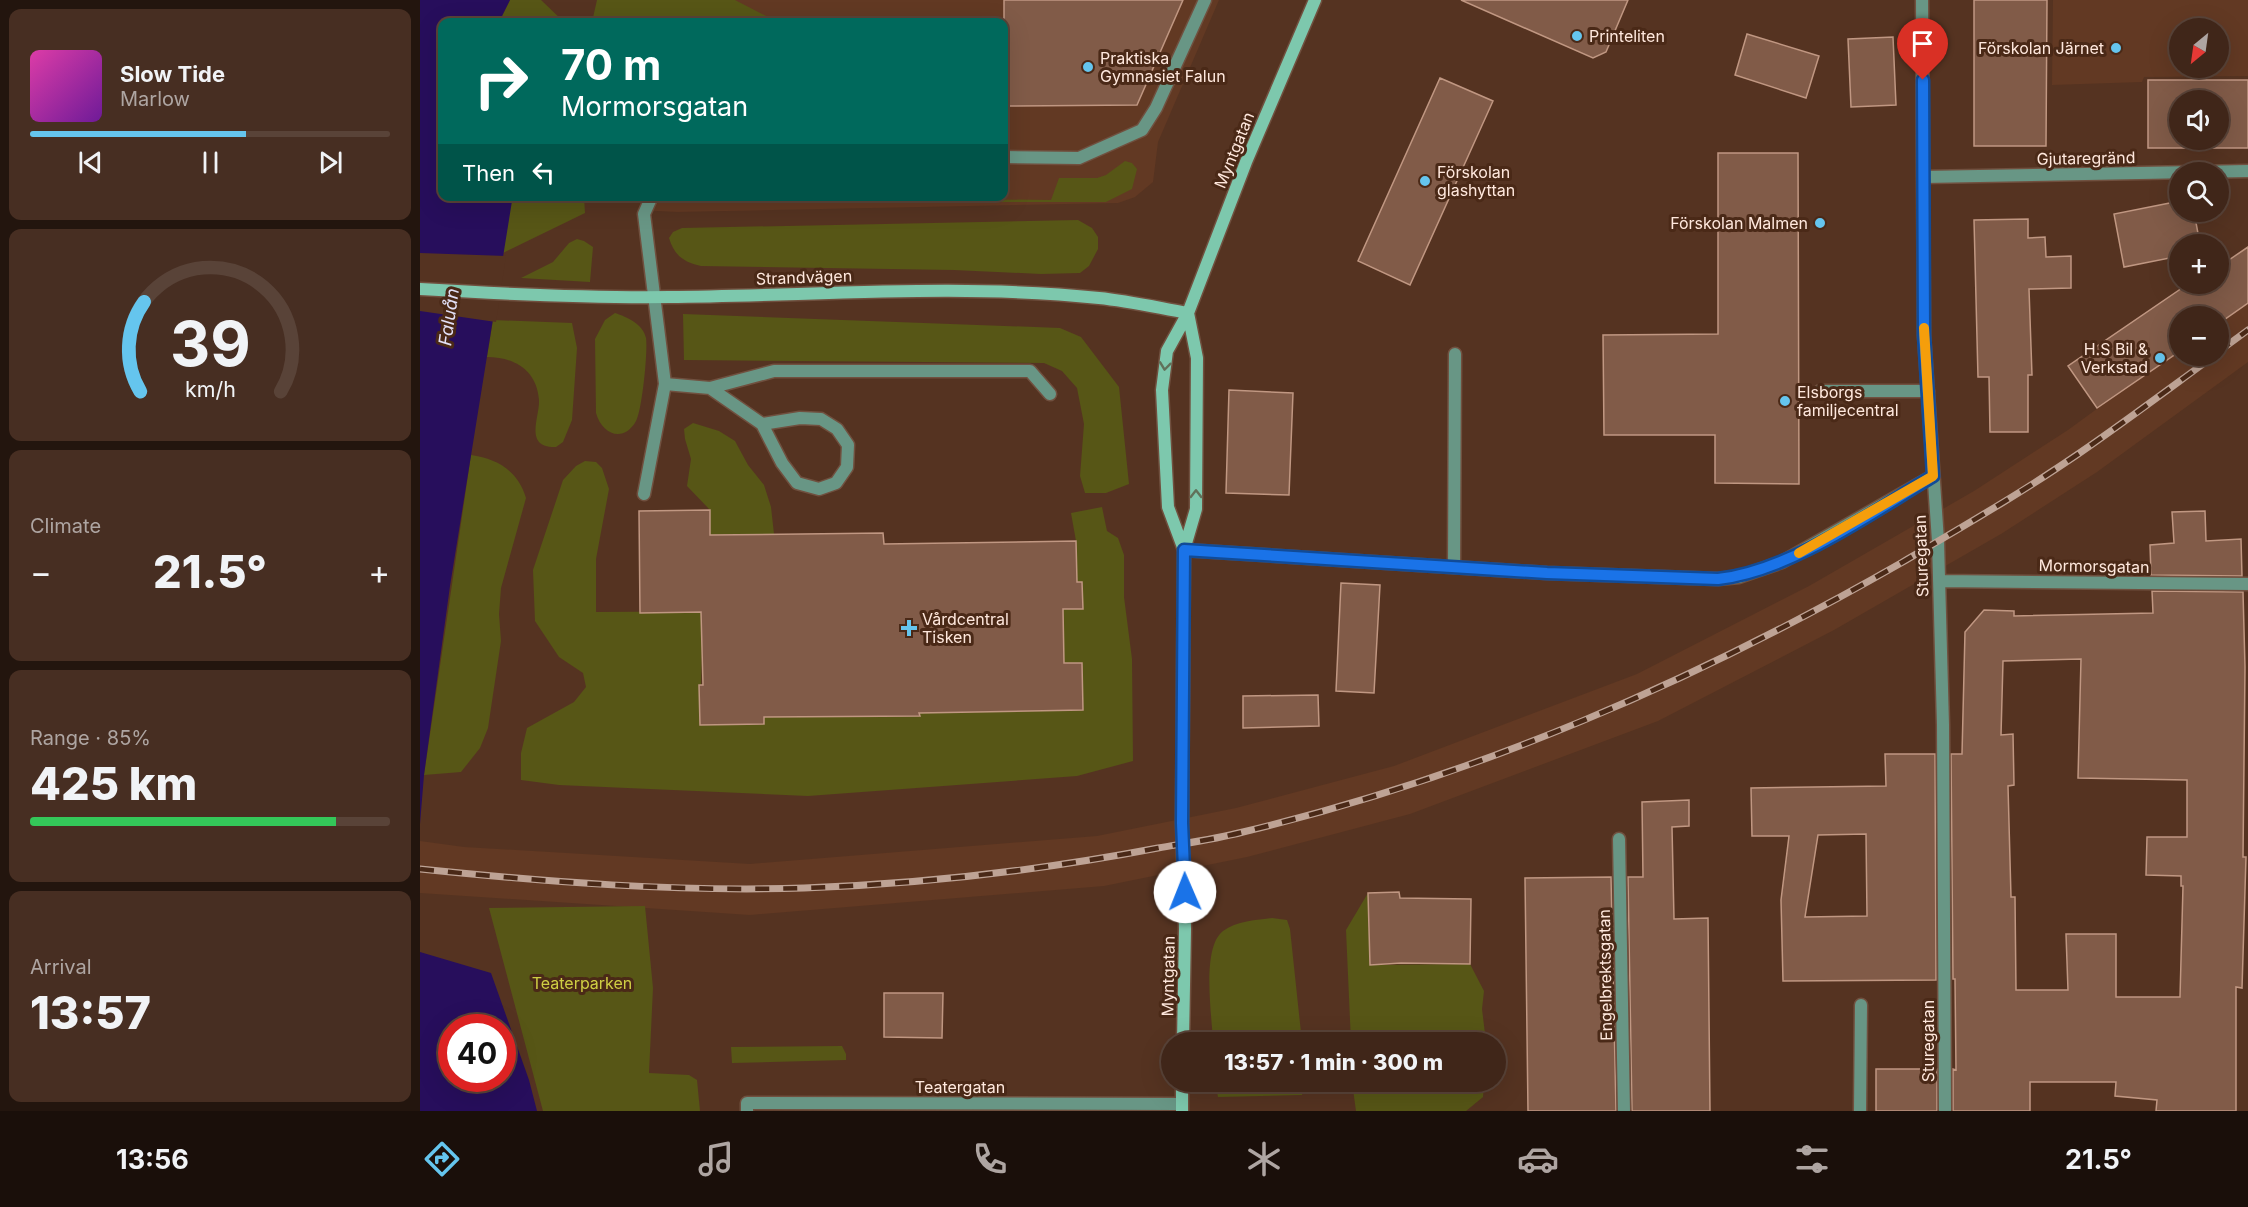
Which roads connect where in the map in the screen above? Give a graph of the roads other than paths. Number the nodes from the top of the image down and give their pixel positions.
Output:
1 (1204, 0) edge
2 (1315, 0) edge
3 (1922, 0) edge
4 (1008, 157) edge
5 (2248, 171) edge
6 (1924, 177) junction
7 (650, 201) edge
8 (420, 289) edge
9 (654, 297) junction
10 (1188, 313) junction
11 (1455, 354) dead end
12 (665, 384) junction
13 (710, 388) junction
14 (1820, 391) dead end
15 (1928, 391) junction
16 (1050, 394) dead end
17 (762, 424) junction
18 (1933, 476) junction
19 (644, 494) dead end
20 (1184, 550) junction
21 (1454, 567) junction
22 (1939, 581) junction
23 (2248, 584) edge
24 (1620, 839) dead end
25 (1861, 1005) dead end
26 (1183, 1032) edge
27 (1182, 1107) edge
28 (747, 1111) edge
29 (1624, 1111) edge
30 (1860, 1111) edge
31 (1945, 1111) edge

1 - 4 street
2 - 10 street, Myntgatan
3 - 6 street, Sturegatan
5 - 6 street, Gjutaregränd
6 - 15 street, Sturegatan
7 - 9 street
8 - 9 street, Strandvägen
9 - 10 street, Strandvägen
9 - 12 street
20 -> 10 street, Myntgatan
10 -> 20 street, Myntgatan
11 - 21 street
12 - 13 street
12 - 19 street
13 - 16 street
13 - 17 street
14 - 15 street
15 - 18 street, Sturegatan
17 - 17 street
18 - 21 street
18 - 22 street, Sturegatan
20 - 21 street
20 - 26 street, Myntgatan
22 - 23 street, Mormorsgatan
22 - 31 street, Sturegatan
24 - 29 street, Engelbrektsgatan
25 - 30 street
27 - 28 street, Teatergatan

